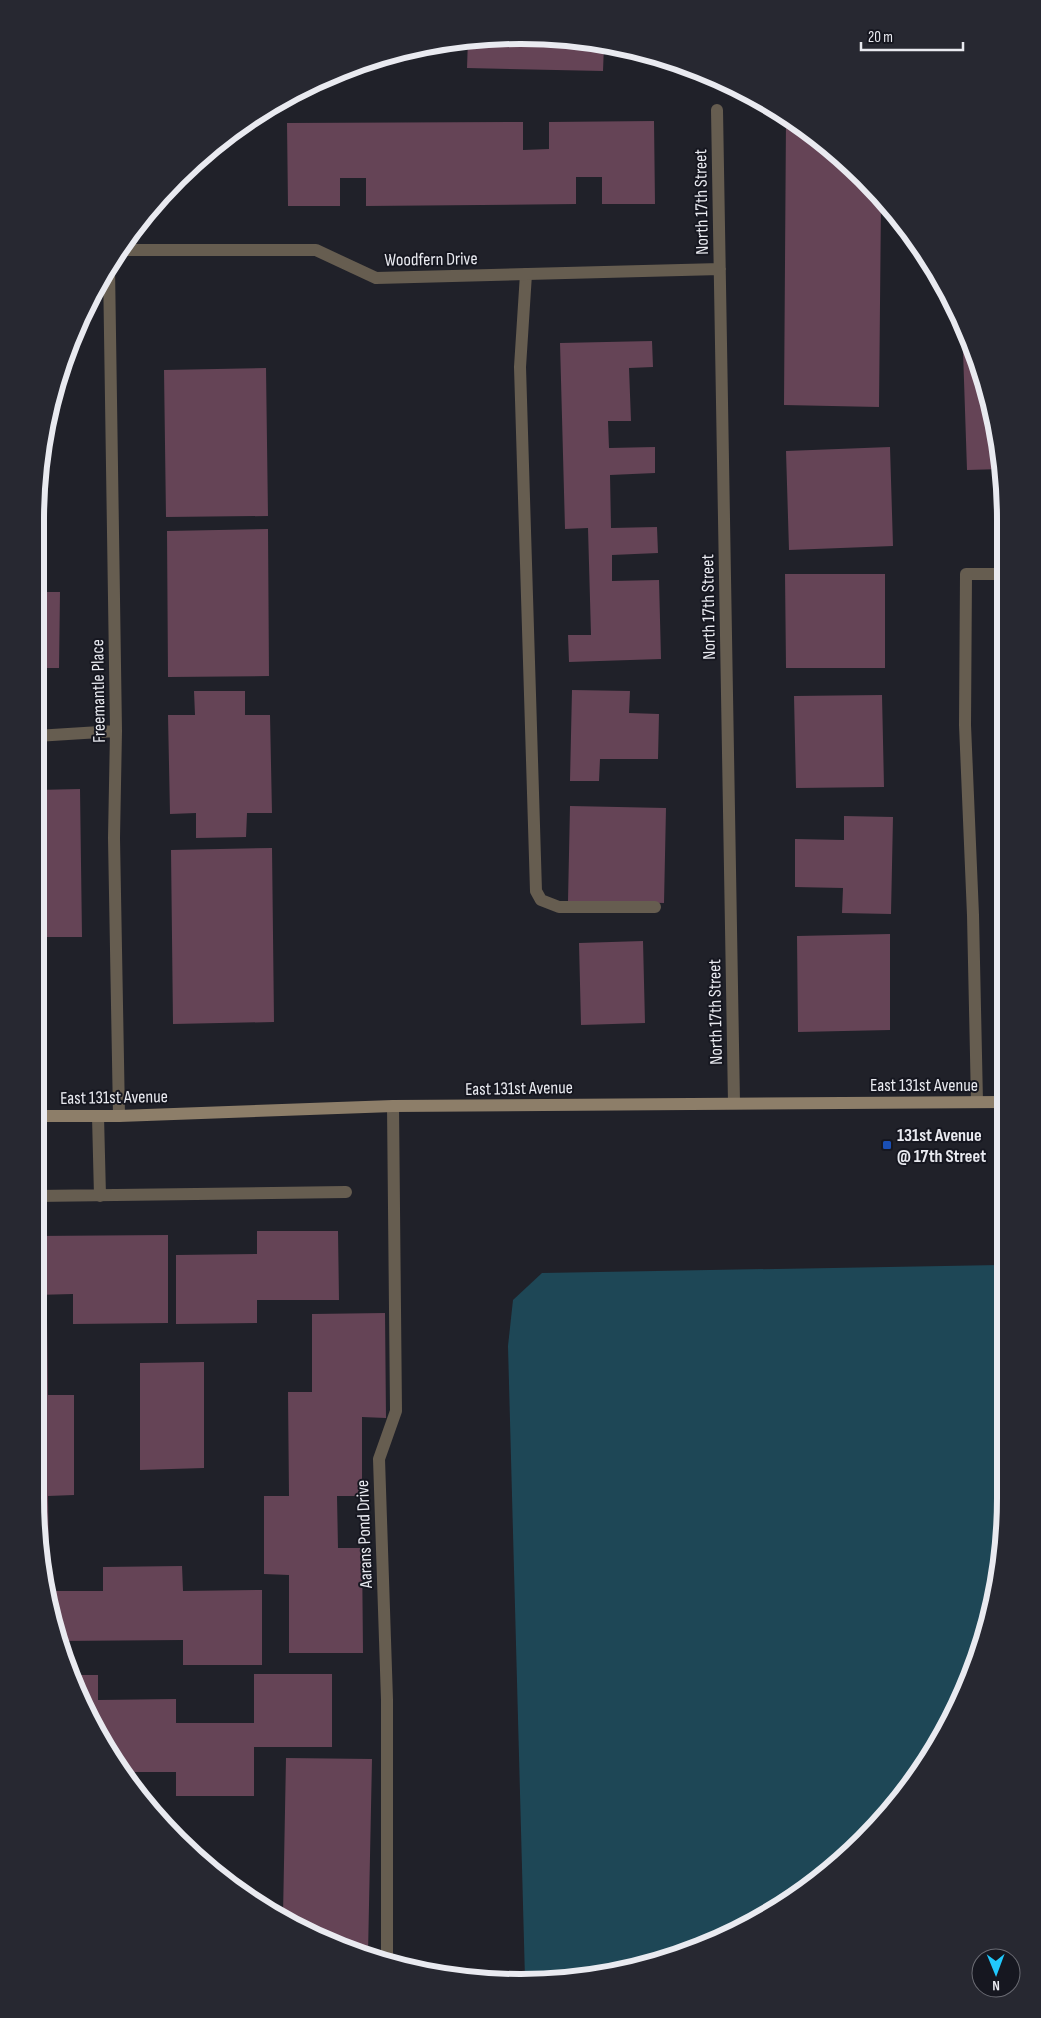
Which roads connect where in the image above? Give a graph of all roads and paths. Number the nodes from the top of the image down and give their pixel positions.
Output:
1 (717, 110) dead end
2 (128, 250) edge
3 (720, 269) junction
4 (526, 274) junction
5 (109, 280) edge
6 (997, 574) edge
7 (116, 731) junction
8 (44, 736) edge
9 (655, 907) dead end
10 (977, 1102) junction
11 (997, 1102) edge
12 (734, 1103) junction
13 (393, 1106) junction
14 (44, 1116) edge
15 (98, 1116) junction
16 (119, 1116) junction
17 (346, 1192) dead end
18 (44, 1196) edge
19 (100, 1196) junction
20 (387, 1955) edge

1 - 3 street, North 17th Street
2 - 4 street, Woodfern Drive
3 - 4 street, Woodfern Drive
3 - 12 street, North 17th Street
4 - 9 street
5 - 7 street, Freemantle Place
6 - 10 street
7 - 8 street
7 - 16 street, Freemantle Place
10 - 11 street, East 131st Avenue
10 - 12 street, East 131st Avenue
12 - 13 street, East 131st Avenue
13 - 16 street, East 131st Avenue
13 - 20 street, Aarans Pond Drive
14 - 15 street, East 131st Avenue
15 - 16 street, East 131st Avenue
15 - 19 street
17 - 19 street
18 - 19 street

